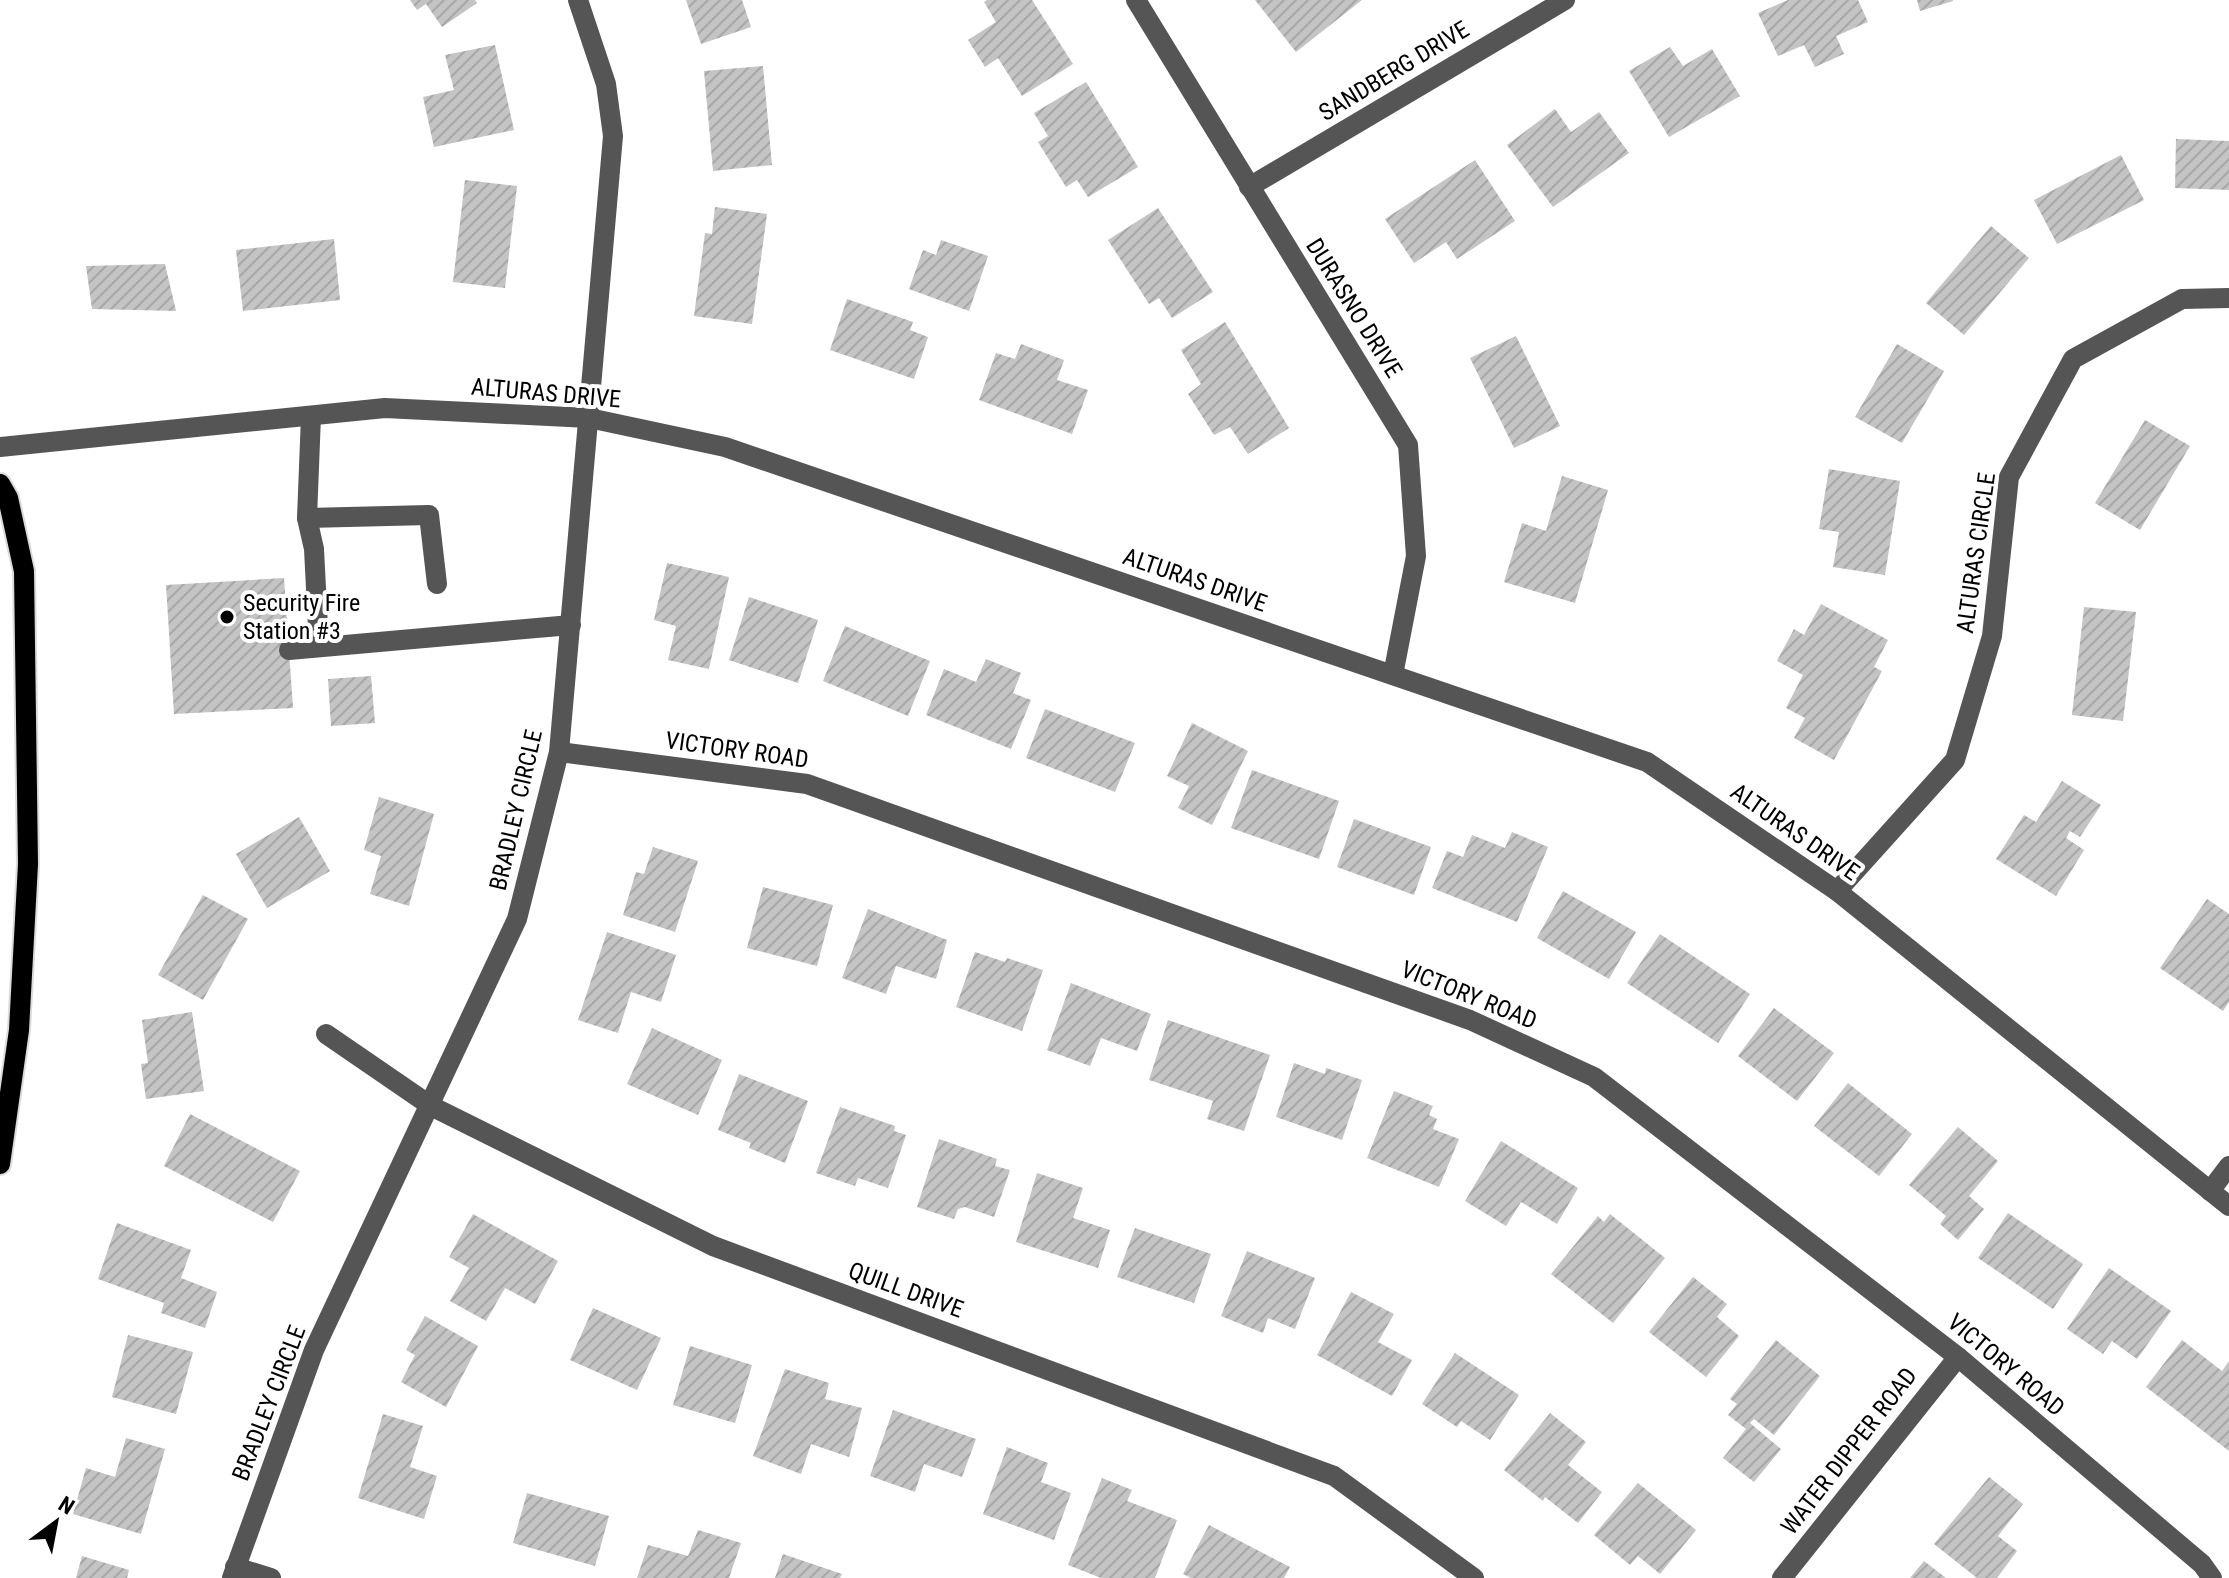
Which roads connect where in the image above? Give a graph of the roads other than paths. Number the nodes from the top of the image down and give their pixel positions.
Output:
1 (578, 0) edge
2 (1136, 0) edge
3 (1565, 0) edge
4 (1249, 187) junction
5 (2229, 298) edge
6 (311, 416) junction
7 (589, 418) junction
8 (0, 447) edge
9 (0, 484) edge
10 (307, 518) junction
11 (437, 584) dead end
12 (571, 625) junction
13 (319, 647) junction
14 (289, 650) dead end
15 (1393, 675) junction
16 (559, 752) junction
17 (1837, 891) junction
18 (326, 1034) dead end
19 (431, 1106) junction
20 (0, 1164) edge
21 (2229, 1166) edge
22 (2210, 1191) junction
23 (2229, 1206) edge
24 (1958, 1357) junction
25 (234, 1572) edge
26 (271, 1578) edge
27 (1474, 1578) edge
28 (1782, 1578) edge
29 (2212, 1578) edge

1 - 7 street, BRADLEY CIRCLE
2 - 4 street, DURASNO DRIVE
3 - 4 street, SANDBERG DRIVE
4 - 15 street, DURASNO DRIVE
5 - 17 street, ALTURAS CIRCLE
6 - 7 street, ALTURAS DRIVE
6 - 8 street, ALTURAS DRIVE
6 - 10 street
7 - 12 street, BRADLEY CIRCLE
7 - 15 street, ALTURAS DRIVE
9 - 20 main road
10 - 11 street
10 - 13 street
12 - 13 street
12 - 16 street, BRADLEY CIRCLE
13 - 14 street
15 - 17 street, ALTURAS DRIVE
16 - 19 street, BRADLEY CIRCLE
16 - 24 street, VICTORY ROAD
17 - 22 street, ALTURAS DRIVE
18 - 19 street, QUILL DRIVE
19 - 25 street, BRADLEY CIRCLE
19 - 27 street, QUILL DRIVE
21 - 22 street
22 - 23 street, ALTURAS DRIVE
24 - 28 street, WATER DIPPER ROAD
24 - 29 street, VICTORY ROAD
25 - 26 street

